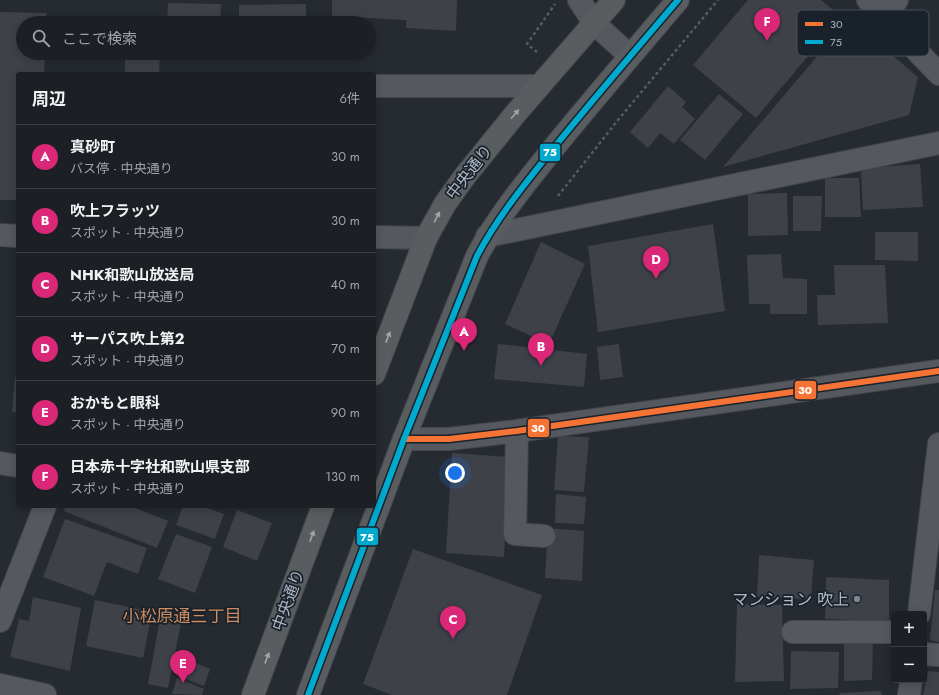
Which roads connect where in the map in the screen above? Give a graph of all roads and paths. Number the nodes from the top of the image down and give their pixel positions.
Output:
1 (558, 0) edge
2 (579, 0) edge
3 (614, 0) edge
4 (678, 0) edge
5 (718, 0) edge
6 (868, 0) edge
7 (890, 8) edge
8 (594, 23) junction
9 (527, 44) dead end
10 (630, 56) junction
11 (926, 56) edge
12 (939, 74) edge
13 (376, 86) edge
14 (539, 86) junction
15 (939, 143) edge
16 (538, 226) junction
17 (0, 236) edge
18 (16, 236) edge
19 (487, 236) junction
20 (376, 237) edge
21 (426, 238) junction
22 (376, 369) edge
23 (939, 371) edge
24 (517, 431) junction
25 (404, 439) junction
26 (939, 444) edge
27 (0, 463) edge
28 (16, 466) edge
29 (44, 508) edge
30 (322, 508) edge
31 (544, 536) dead end
32 (919, 611) edge
33 (0, 621) edge
34 (793, 632) dead end
35 (891, 632) edge
36 (927, 654) edge
37 (939, 655) edge
38 (911, 683) edge
39 (0, 685) edge
40 (45, 695) edge
41 (254, 695) edge
42 (308, 695) edge
43 (909, 695) edge

1 - 9 path
2 - 8 street
3 - 8 highway, 中央通り
4 - 10 highway
5 - 16 path
6 - 7 street
8 - 10 street
8 - 14 highway, 中央通り
10 - 19 highway
11 - 12 street
13 - 14 street
21 -> 14 highway, 中央通り
15 - 16 street
16 - 19 street
17 - 18 street
19 - 25 highway
20 - 21 street
22 -> 21 highway, 中央通り
23 - 24 street
24 - 25 street
24 - 31 street
25 - 42 highway
26 - 32 street
27 - 28 street
29 - 33 street
41 -> 30 highway, 中央通り
34 - 35 street
36 - 37 street
38 - 43 street
39 - 40 street

